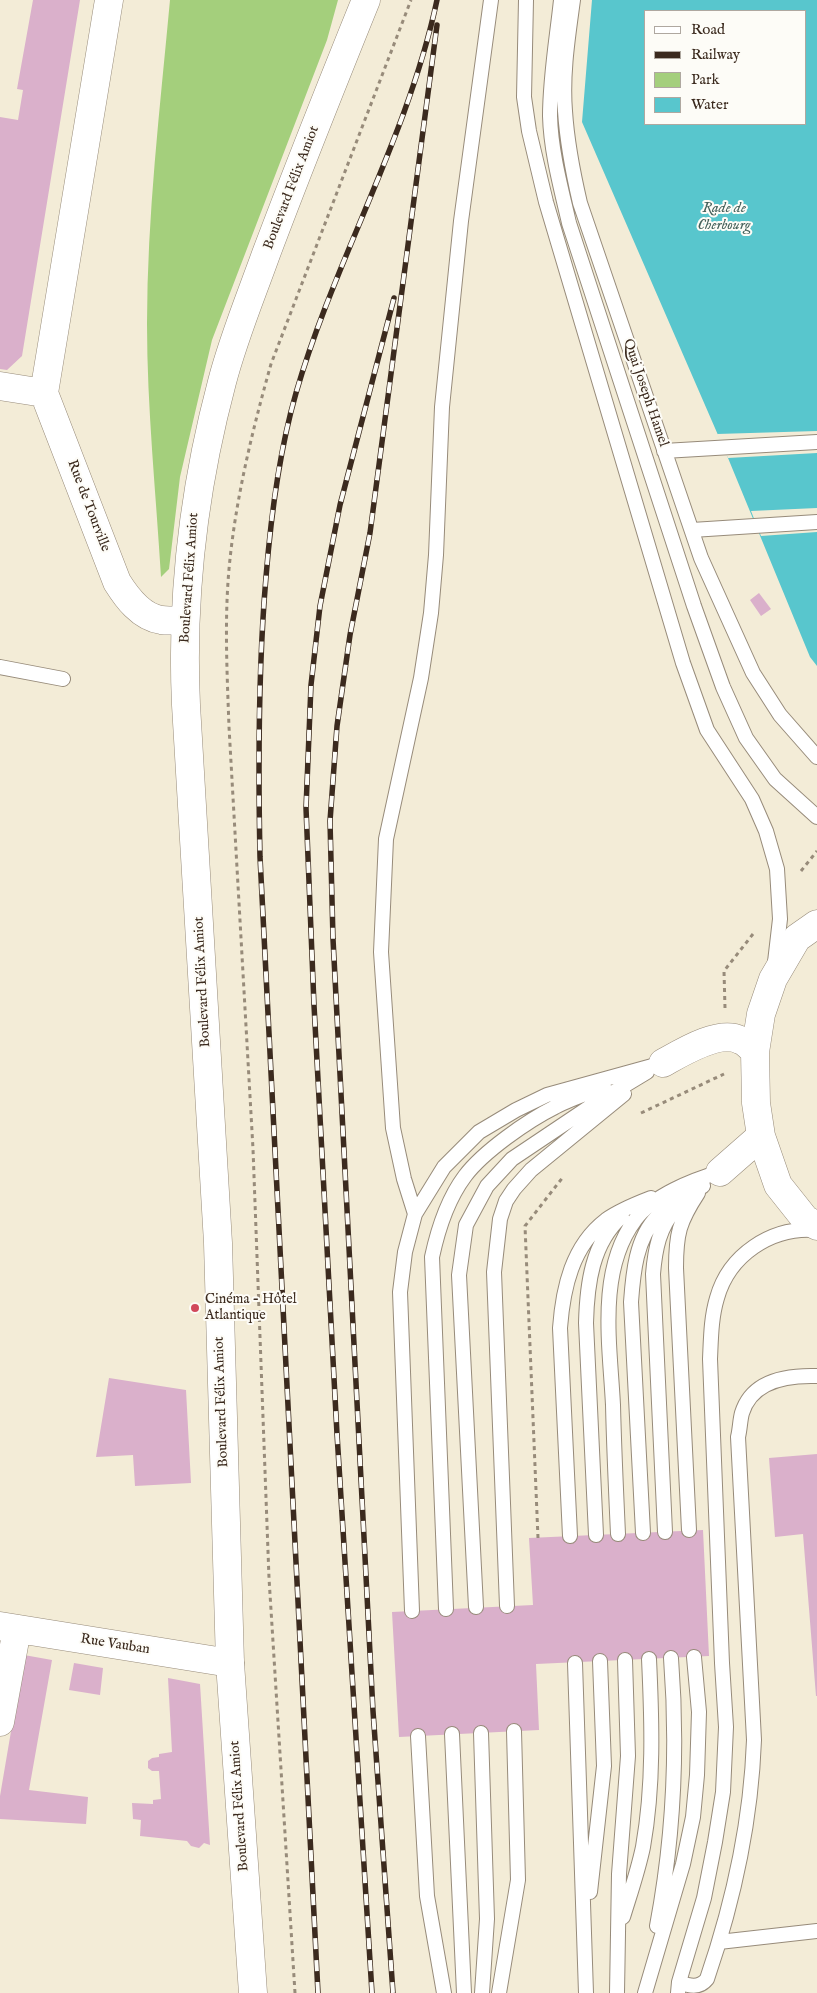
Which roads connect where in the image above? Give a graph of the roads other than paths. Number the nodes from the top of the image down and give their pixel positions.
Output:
1 (109, 0) edge
2 (366, 0) edge
3 (491, 0) edge
4 (526, 0) edge
5 (561, 0) edge
6 (573, 0) edge
7 (0, 386) edge
8 (44, 393) junction
9 (817, 442) edge
10 (664, 451) junction
11 (817, 522) edge
12 (692, 530) junction
13 (186, 620) junction
14 (0, 667) edge
15 (64, 679) dead end
16 (817, 757) edge
17 (817, 817) edge
18 (817, 924) edge
19 (773, 979) junction
20 (755, 1052) junction
21 (663, 1063) junction
22 (761, 1136) junction
23 (712, 1179) junction
24 (680, 1194) junction
25 (632, 1207) junction
26 (415, 1214) junction
27 (817, 1228) edge
28 (817, 1376) edge
29 (689, 1530) dead end
30 (643, 1532) dead end
31 (665, 1532) dead end
32 (618, 1534) dead end
33 (596, 1535) dead end
34 (570, 1536) dead end
35 (507, 1606) dead end
36 (476, 1608) dead end
37 (446, 1609) dead end
38 (412, 1611) dead end
39 (8, 1628) edge
40 (694, 1657) dead end
41 (672, 1658) dead end
42 (649, 1659) dead end
43 (625, 1660) dead end
44 (600, 1661) dead end
45 (230, 1663) junction
46 (575, 1663) dead end
47 (0, 1722) edge
48 (514, 1731) dead end
49 (481, 1733) dead end
50 (452, 1734) dead end
51 (418, 1736) dead end
52 (817, 1930) edge
53 (618, 1931) junction
54 (584, 1938) junction
55 (719, 1942) junction
56 (678, 1988) edge
57 (645, 1992) edge
58 (253, 1993) edge
59 (444, 1993) edge
60 (464, 1993) edge
61 (482, 1993) edge
62 (499, 1993) edge
63 (586, 1993) edge
64 (617, 1993) edge

1 - 8 main road
2 - 13 main road, Boulevard Félix Amiot
3 - 26 lane
4 - 19 lane
5 - 17 lane
6 - 10 lane, Quai Joseph Hamel
7 - 8 main road
8 - 13 main road, Rue de Tourville
9 - 10 lane
10 - 12 lane, Quai Joseph Hamel
11 - 12 lane
12 - 16 lane, Quai Joseph Hamel
13 - 45 main road, Boulevard Félix Amiot
14 - 15 lane
18 - 19 main road
19 - 20 main road
20 - 21 main road
20 - 22 main road
21 - 26 lane
21 - 35 lane
21 - 36 lane
21 - 37 lane
22 - 23 main road
22 - 27 main road
23 - 24 lane
23 - 24 lane
23 - 29 lane
24 - 25 lane
24 - 30 lane
24 - 31 lane
24 - 32 lane
25 - 33 lane
25 - 34 lane
26 - 38 lane
27 - 56 lane
28 - 55 lane
39 - 45 main road, Rue Vauban
39 - 47 main road
40 - 57 lane
41 - 57 lane
42 - 53 lane
43 - 53 lane
44 - 54 lane
45 - 58 main road, Boulevard Félix Amiot
46 - 54 lane
48 - 62 lane
49 - 61 lane
50 - 60 lane
51 - 59 lane
52 - 55 lane
53 - 64 lane
54 - 63 lane
55 - 56 lane

